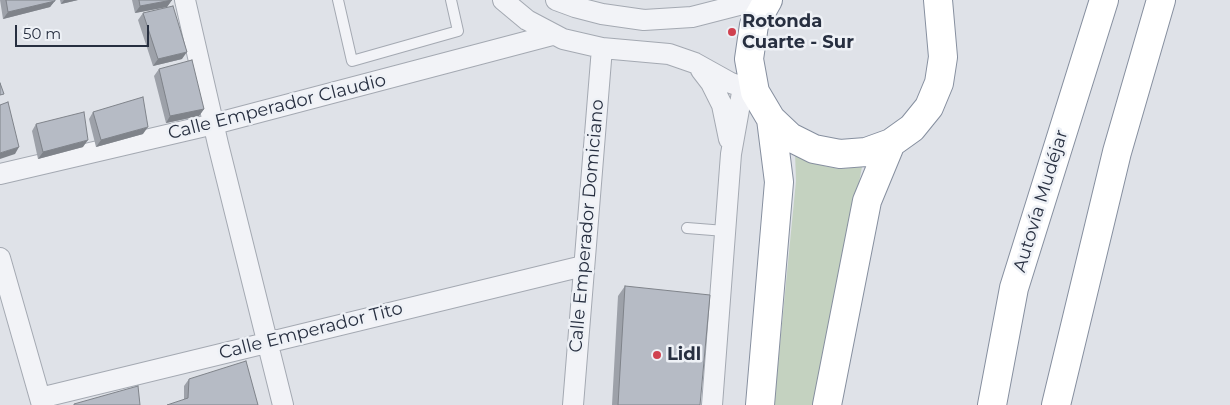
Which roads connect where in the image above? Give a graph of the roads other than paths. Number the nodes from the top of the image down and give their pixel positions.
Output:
1 (185, 0) edge
2 (338, 0) edge
3 (451, 0) edge
4 (503, 0) edge
5 (556, 0) edge
6 (758, 0) edge
7 (768, 0) edge
8 (924, 0) edge
9 (938, 0) edge
10 (1104, 0) edge
11 (1161, 0) edge
12 (940, 32) junction
13 (552, 35) junction
14 (602, 48) junction
15 (695, 64) junction
16 (749, 84) junction
17 (771, 119) junction
18 (214, 124) junction
19 (891, 143) junction
20 (731, 154) junction
21 (0, 174) edge
22 (687, 228) dead end
23 (725, 231) junction
24 (0, 258) edge
25 (583, 266) junction
26 (1014, 288) junction
27 (267, 342) junction
28 (41, 402) edge
29 (283, 405) edge
30 (573, 405) edge
31 (712, 405) edge
32 (760, 405) edge
33 (827, 405) edge
34 (974, 405) edge
35 (992, 405) edge
36 (1056, 405) edge

1 - 18 street
2 - 3 lane
4 - 13 street
5 - 6 street
7 - 16 highway
8 - 12 highway
9 - 12 highway
10 - 26 highway, Autovía Mudéjar
11 - 36 highway
12 - 19 highway
13 - 14 street
13 - 18 street, Calle Emperador Claudio
14 - 15 street
14 - 25 street, Calle Emperador Domiciano
15 - 16 street
15 - 20 street
16 - 17 highway
16 - 20 street
17 - 19 highway
17 - 32 highway
18 - 21 street, Calle Emperador Claudio
18 - 27 street
19 - 33 highway
20 - 23 street
22 - 23 lane
23 - 31 street
24 - 28 street
25 - 27 street, Calle Emperador Tito
25 - 30 street, Calle Emperador Domiciano
26 - 34 highway
26 - 35 highway, Autovía Mudéjar
27 - 28 street, Calle Emperador Tito
27 - 29 street

